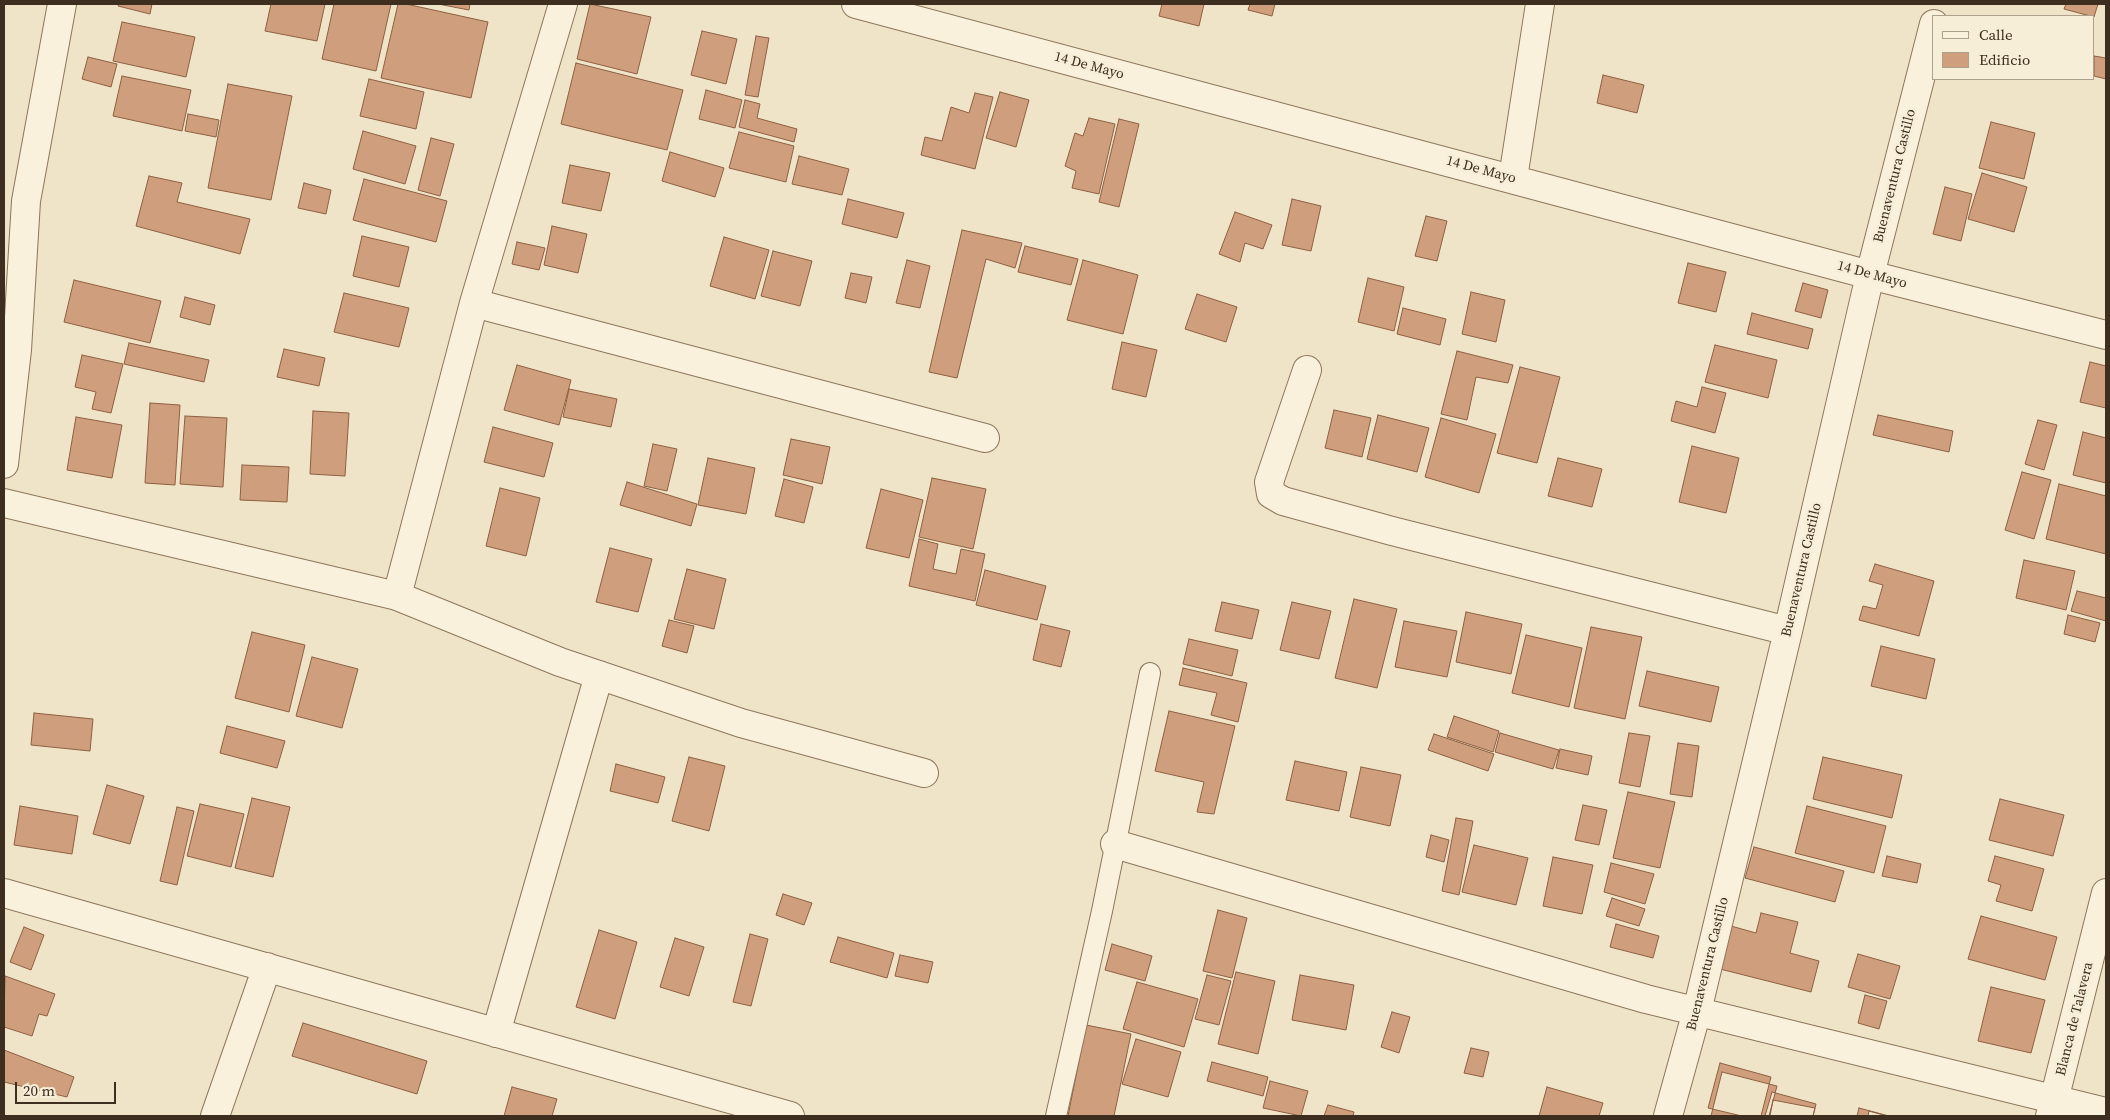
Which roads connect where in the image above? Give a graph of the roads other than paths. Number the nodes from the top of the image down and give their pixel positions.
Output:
1 (62, 4) edge
2 (563, 4) edge
3 (856, 4) edge
4 (1540, 4) edge
5 (1932, 32) edge
6 (1513, 178) junction
7 (1870, 275) junction
8 (474, 303) junction
9 (2106, 335) edge
10 (1307, 370) dead end
11 (985, 438) dead end
12 (4, 464) edge
13 (4, 503) edge
14 (397, 596) junction
15 (1788, 631) junction
16 (1150, 673) dead end
17 (599, 675) junction
18 (924, 773) dead end
19 (1115, 844) junction
20 (4, 893) edge
21 (2106, 893) edge
22 (267, 967) junction
23 (1697, 1012) junction
24 (496, 1033) junction
25 (2052, 1108) edge
26 (2106, 1112) edge
27 (215, 1116) edge
28 (790, 1116) edge
29 (1056, 1116) edge
30 (1668, 1116) edge

1 - 12 street
2 - 8 street
3 - 6 street, 14 De Mayo
4 - 6 street
5 - 7 street, Buenaventura Castillo
6 - 7 street, 14 De Mayo
7 - 9 street, 14 De Mayo
7 - 15 street, Buenaventura Castillo
8 - 11 street
8 - 14 street
10 - 15 street
13 - 14 street
14 - 17 street
15 - 23 street, Buenaventura Castillo
16 - 19 lane
17 - 18 street
17 - 24 street
19 - 23 street
19 - 29 lane
20 - 22 street
21 - 25 street, Blanca de Talavera
22 - 24 street
22 - 27 street
23 - 25 street
23 - 30 street, Buenaventura Castillo
24 - 28 street
25 - 26 street

